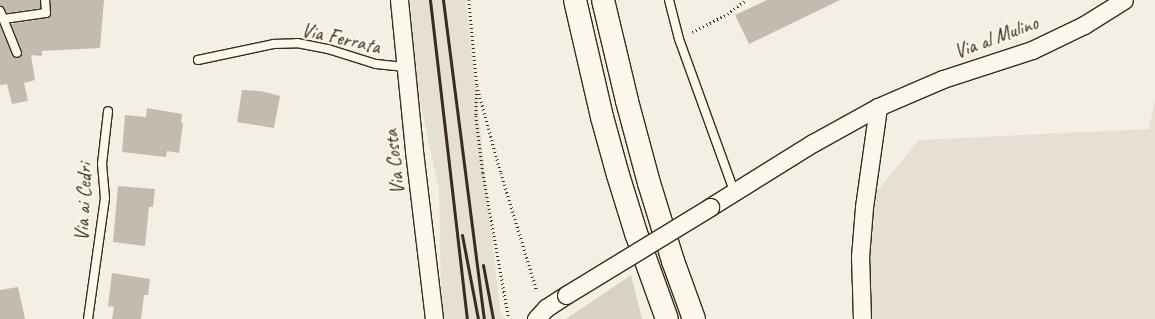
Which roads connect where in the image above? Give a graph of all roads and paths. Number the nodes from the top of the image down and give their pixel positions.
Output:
1 (45, 0) edge
2 (399, 0) edge
3 (468, 0) edge
4 (575, 0) edge
5 (603, 0) edge
6 (669, 0) edge
7 (746, 0) edge
8 (1124, 0) edge
9 (2, 15) edge
10 (679, 39) junction
11 (17, 53) dead end
12 (198, 60) dead end
13 (407, 67) junction
14 (477, 86) junction
15 (878, 107) junction
16 (108, 111) dead end
17 (734, 191) junction
18 (541, 313) edge
19 (88, 319) edge
20 (434, 319) edge
21 (509, 319) edge
22 (667, 319) edge
23 (694, 319) edge
24 (862, 319) edge

1 - 9 lane
2 - 13 street, Via Costa
3 - 14 path
4 - 22 highway
5 - 23 highway
6 - 10 lane
7 - 10 path
8 - 15 street, Via al Mulino
9 - 11 lane
10 - 17 lane
12 - 13 lane, Via Ferrata
13 - 20 street, Via Costa
14 - 18 path
14 - 21 path
15 - 17 street, Via al Mulino
15 - 24 street
16 - 19 lane, Via ai Cedri
17 - 18 street, Via al Mulino, bridge

